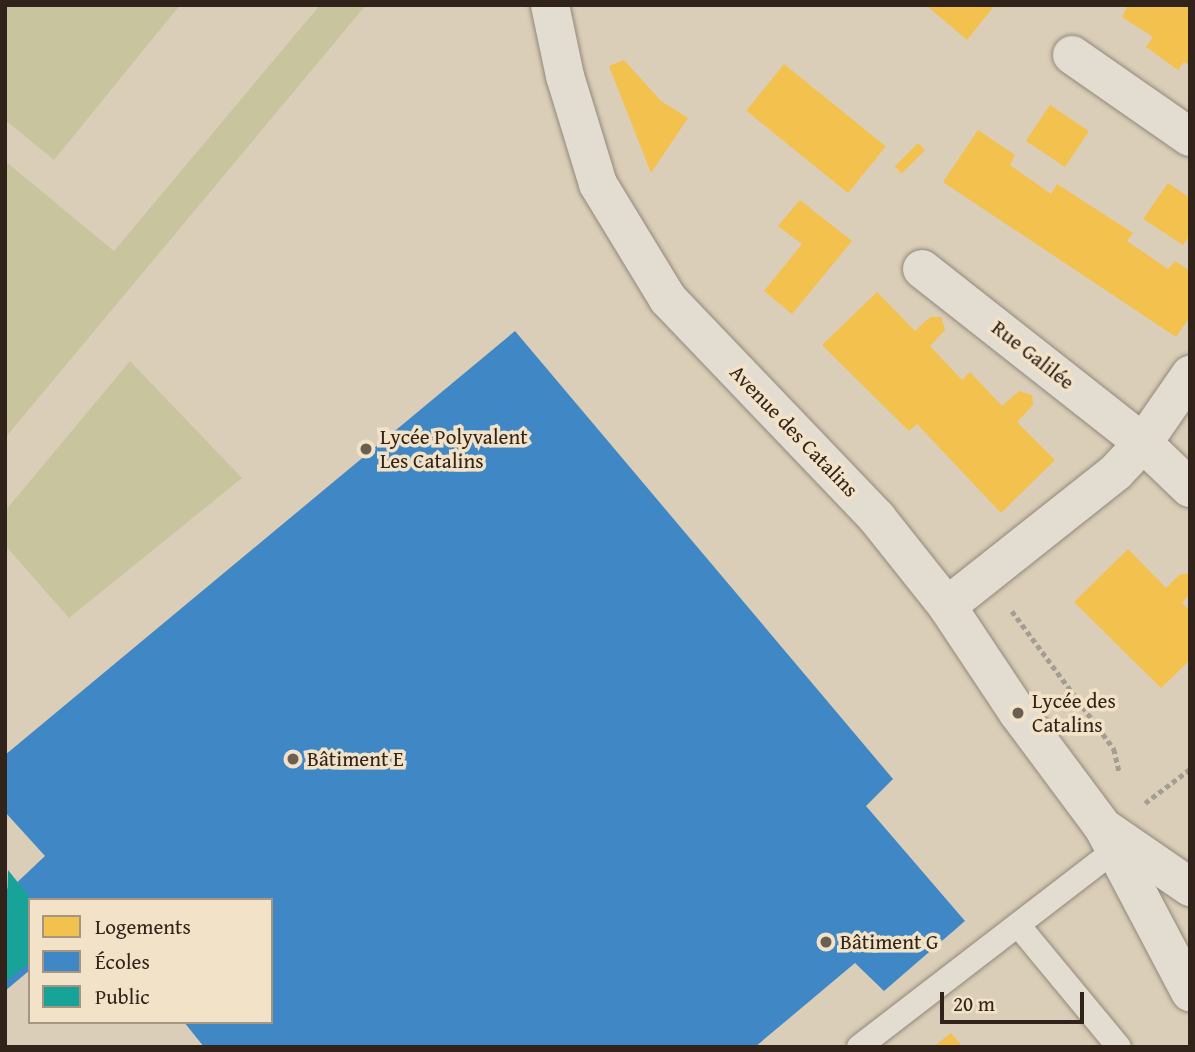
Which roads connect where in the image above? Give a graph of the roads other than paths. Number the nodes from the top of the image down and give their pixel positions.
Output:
1 (550, 5) edge
2 (1072, 55) dead end
3 (1190, 137) edge
4 (922, 269) dead end
5 (1190, 375) edge
6 (1143, 443) junction
7 (1190, 488) edge
8 (947, 606) junction
9 (1109, 838) junction
10 (1190, 887) edge
11 (1017, 925) junction
12 (1190, 992) edge
13 (859, 1047) edge
14 (1119, 1047) edge

1 - 8 street, Avenue des Catalins
2 - 3 street
4 - 6 street, Rue Galilée
5 - 6 street
6 - 7 street, Rue Galilée
6 - 8 street
8 - 9 street, Avenue des Catalins
9 - 10 street, Avenue des Catalins
9 - 11 lane
9 - 12 street, Avenue des Catalins
11 - 13 lane
11 - 14 lane

